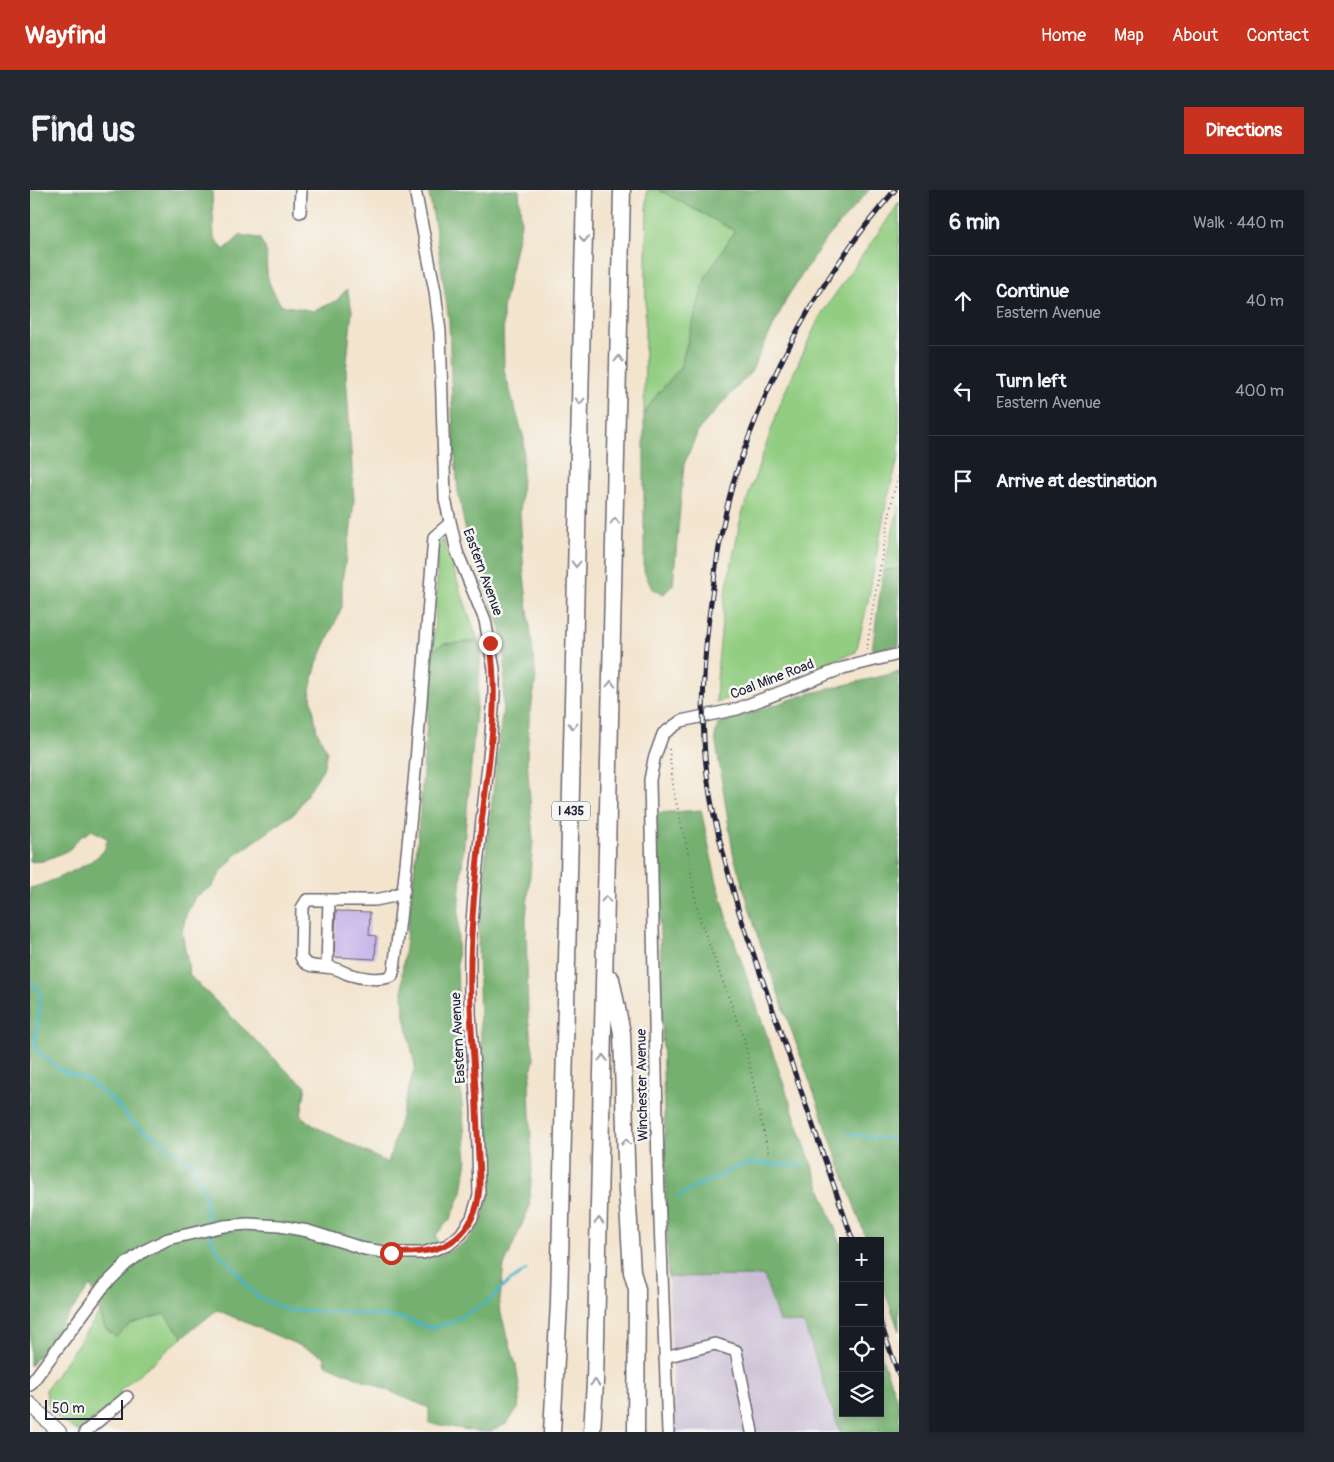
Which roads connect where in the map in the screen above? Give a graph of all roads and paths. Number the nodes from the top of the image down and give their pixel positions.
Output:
1 (301, 190) edge
2 (415, 190) edge
3 (585, 190) edge
4 (622, 190) edge
5 (300, 212) dead end
6 (899, 476) edge
7 (449, 524) junction
8 (899, 654) edge
9 (865, 663) junction
10 (663, 736) junction
11 (404, 891) junction
12 (330, 900) junction
13 (605, 948) junction
14 (327, 967) junction
15 (769, 1153) dead end
16 (632, 1272) junction
17 (664, 1357) junction
18 (30, 1385) edge
19 (127, 1397) dead end
20 (30, 1404) edge
21 (59, 1432) edge
22 (85, 1432) edge
23 (552, 1432) edge
24 (592, 1432) edge
25 (625, 1432) edge
26 (636, 1432) edge
27 (668, 1432) edge
28 (752, 1432) edge

1 - 5 street
2 - 7 street, Eastern Avenue
3 -> 23 highway, I 435
13 -> 4 highway, I 435
6 - 9 path
7 - 11 street
7 - 18 street, Eastern Avenue
8 - 9 street, Coal Mine Road
9 - 10 street, Coal Mine Road
10 - 15 path
10 - 17 street, Winchester Avenue
11 - 12 street
11 - 14 street
12 - 14 street
12 - 14 street
16 -> 13 highway
24 -> 13 highway, I 435
16 - 25 highway
16 - 26 highway
17 - 27 street, Winchester Avenue
17 - 28 street
19 - 22 street
20 - 21 main road

